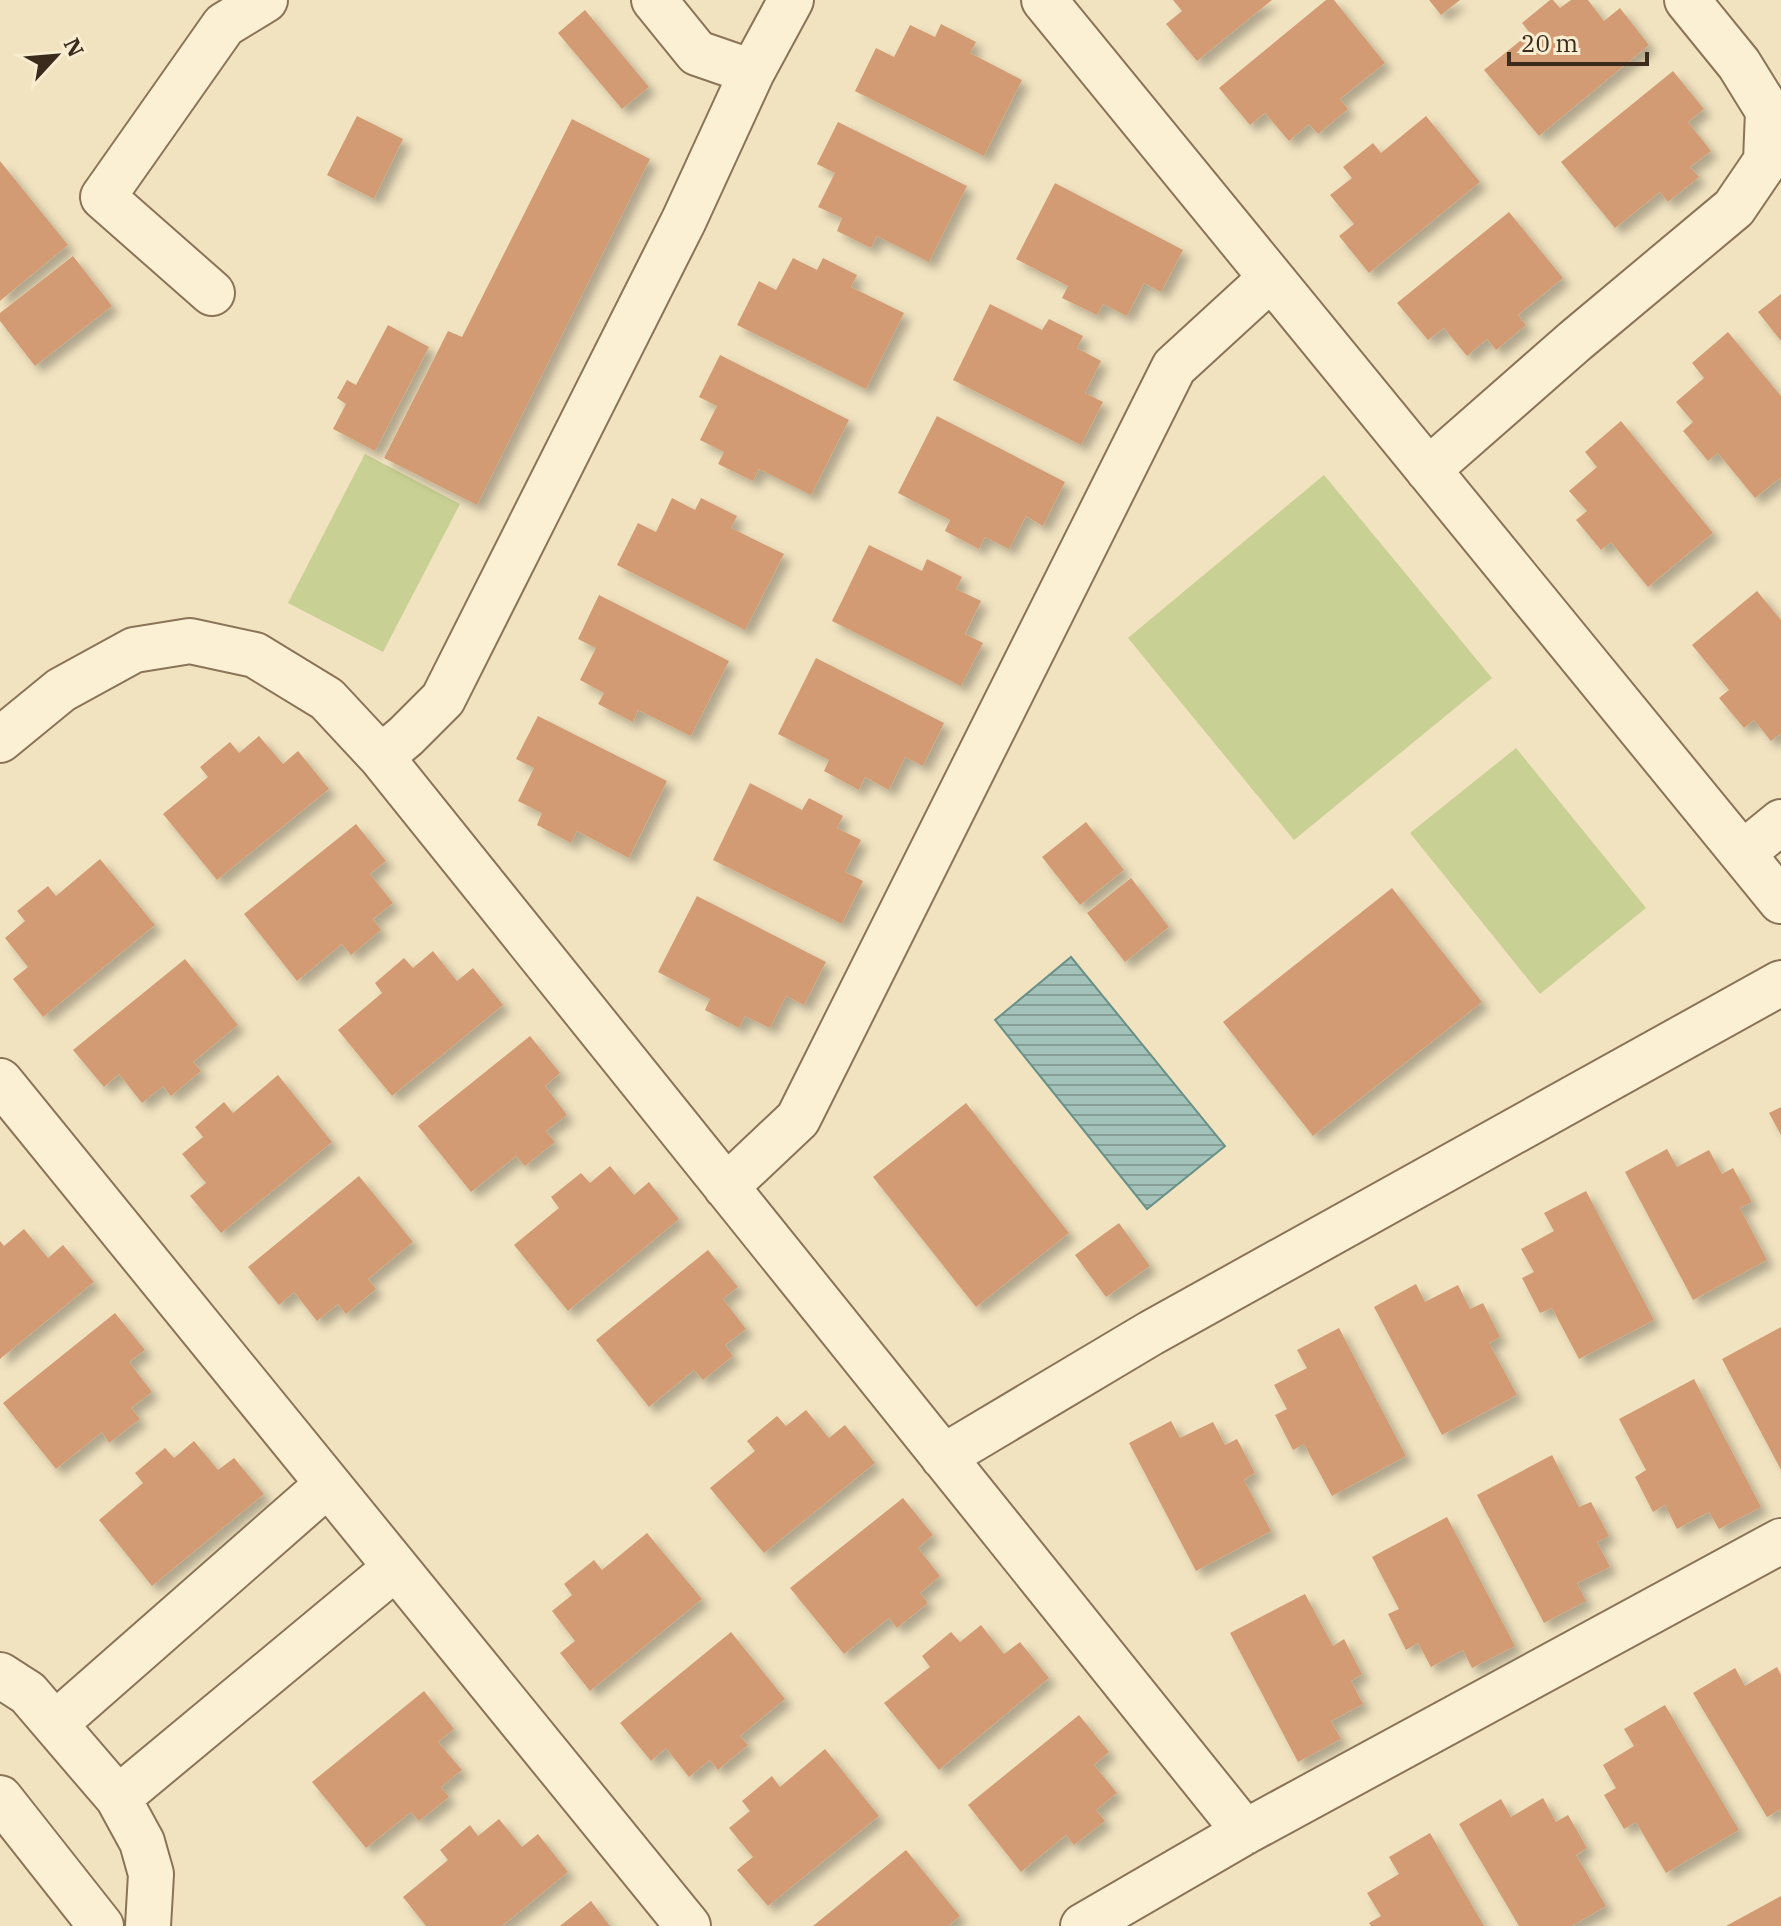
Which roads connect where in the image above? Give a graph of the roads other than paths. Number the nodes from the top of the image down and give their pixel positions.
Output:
1 (265, 0) edge
2 (654, 0) edge
3 (791, 0) edge
4 (1044, 0) edge
5 (1687, 0) edge
6 (752, 72) junction
7 (1271, 278) junction
8 (212, 293) dead end
9 (1428, 470) junction
10 (0, 740) edge
11 (381, 757) junction
12 (1781, 822) edge
13 (1743, 853) junction
14 (1781, 901) edge
15 (1781, 983) edge
16 (0, 1081) edge
17 (726, 1187) junction
18 (943, 1457) junction
19 (327, 1485) junction
20 (1781, 1541) edge
21 (395, 1568) junction
22 (0, 1675) edge
23 (56, 1723) junction
24 (0, 1798) edge
25 (118, 1798) junction
26 (1245, 1832) junction
27 (101, 1926) edge
28 (148, 1926) edge
29 (688, 1926) edge
30 (1083, 1926) edge

1 - 8 street
2 - 6 street
3 - 6 street
4 - 7 street
5 - 9 street
6 - 11 street
7 - 9 street
7 - 17 street
9 - 13 street
10 - 11 street
11 - 17 street
12 - 13 street
13 - 14 street
15 - 18 street
16 - 19 street
17 - 18 street
18 - 26 street
19 - 21 street
19 - 23 street
20 - 26 street
21 - 25 street
21 - 29 street
22 - 23 street
23 - 25 street
24 - 27 street
25 - 28 street
26 - 30 street

